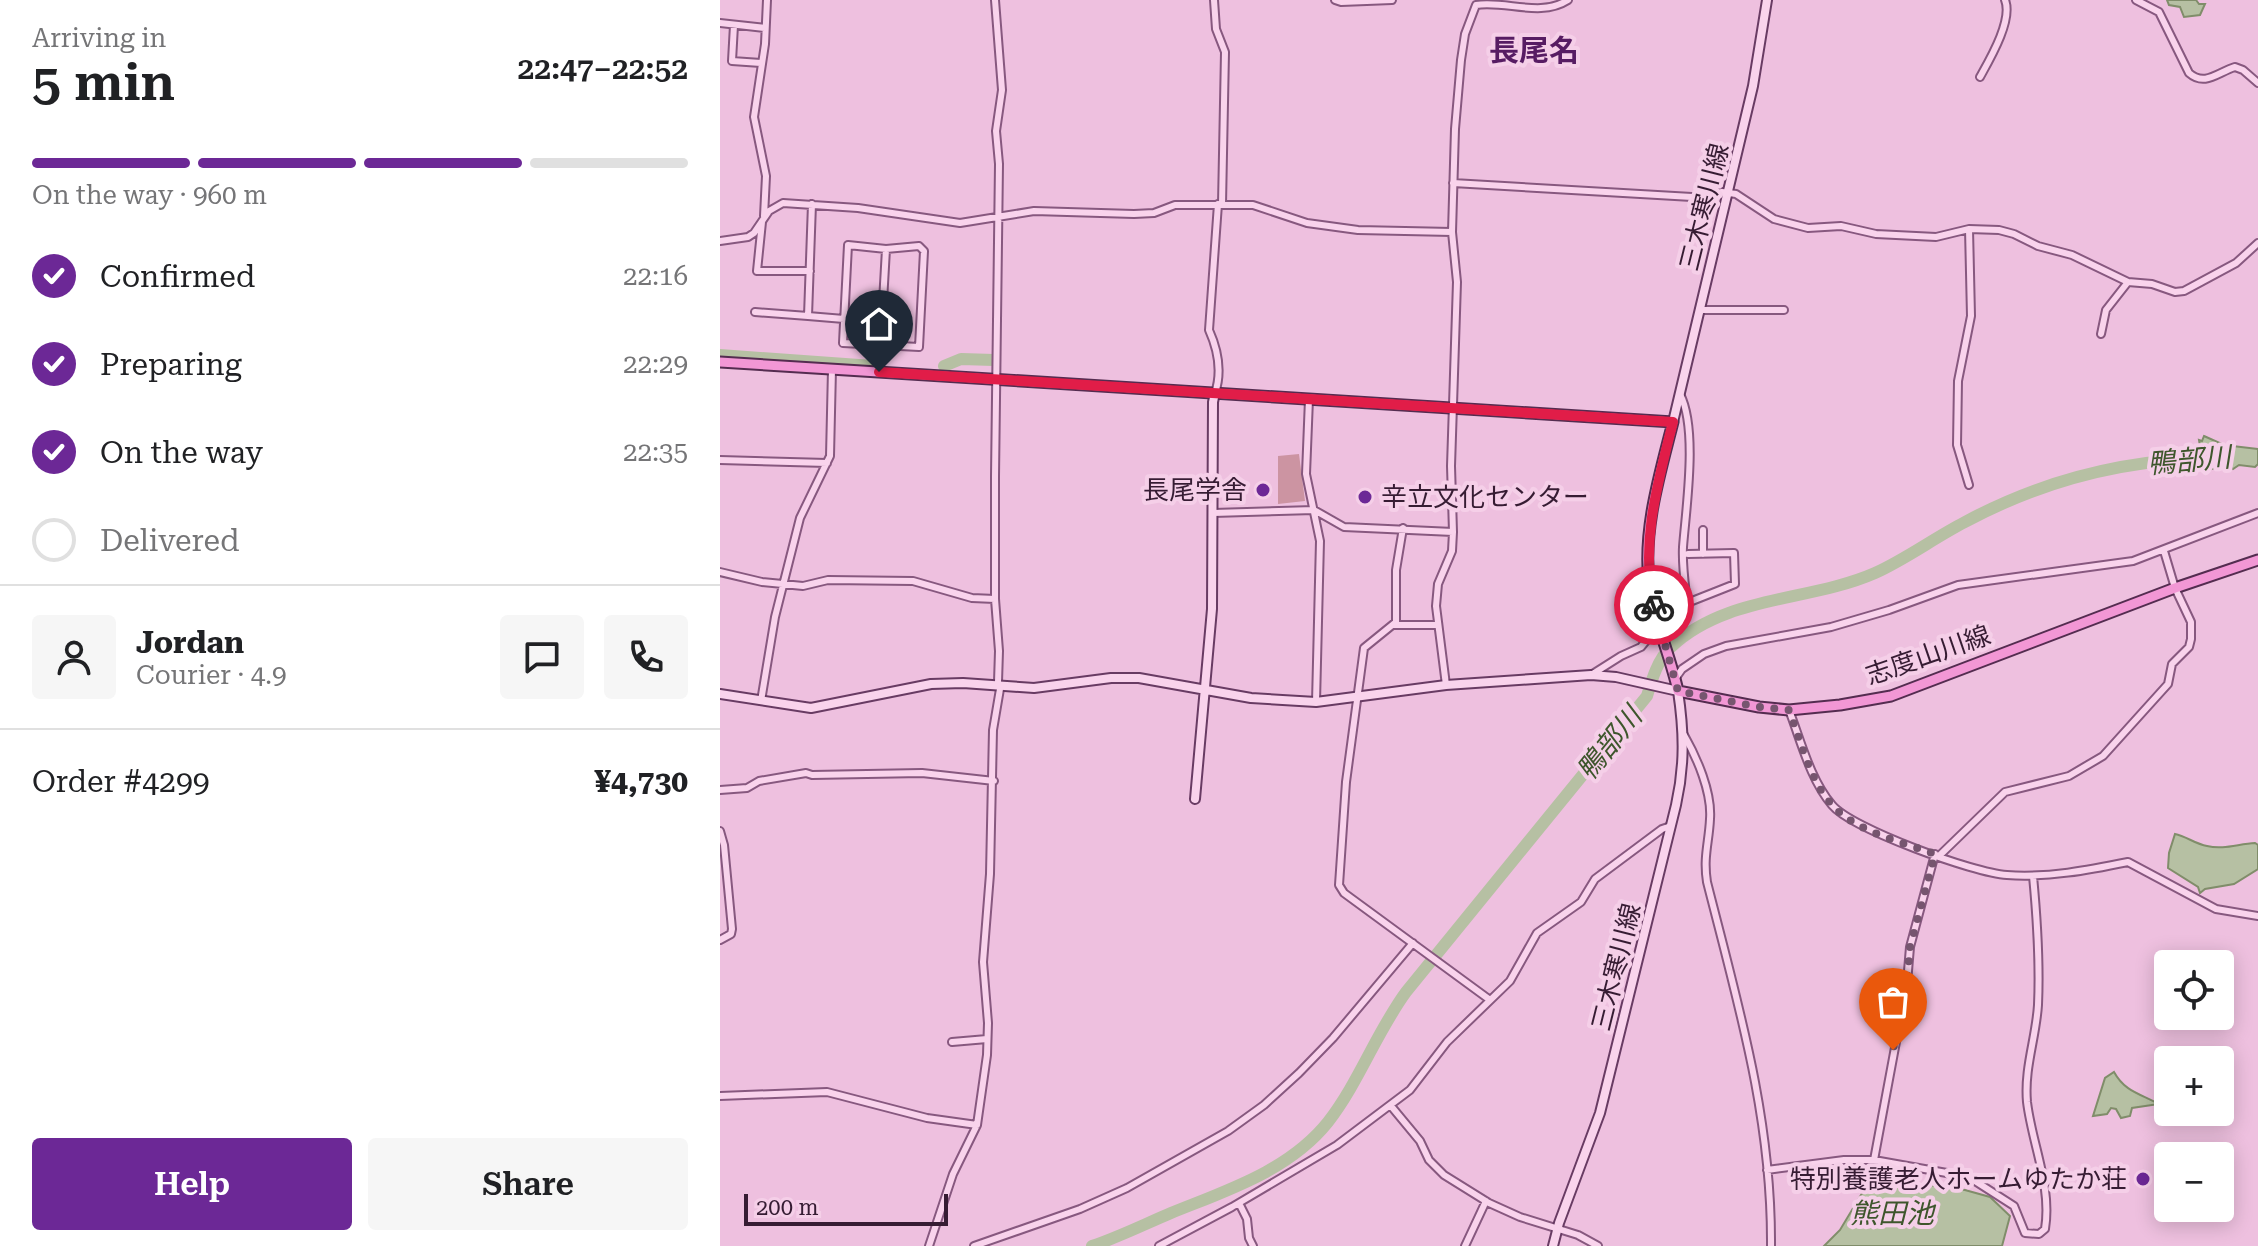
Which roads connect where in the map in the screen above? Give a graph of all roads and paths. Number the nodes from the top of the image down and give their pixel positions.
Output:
1 (767, 0) edge
2 (995, 0) edge
3 (1214, 0) edge
4 (1335, 0) edge
5 (1391, 0) edge
6 (1568, 0) edge
7 (1767, 0) edge
8 (2005, 0) edge
9 (2136, 0) edge
10 (1474, 2) edge
11 (720, 23) edge
12 (734, 25) junction
13 (765, 28) junction
14 (761, 63) junction
15 (1980, 77) dead end
16 (2258, 83) edge
17 (1453, 183) junction
18 (1728, 194) junction
19 (812, 204) junction
20 (1220, 204) junction
21 (998, 217) junction
22 (763, 221) junction
23 (1969, 229) junction
24 (1452, 232) junction
25 (720, 241) edge
26 (2258, 243) edge
27 (886, 249) junction
28 (810, 271) junction
29 (2128, 282) junction
30 (1699, 310) junction
31 (1784, 310) dead end
32 (755, 312) dead end
33 (808, 316) junction
34 (844, 319) junction
35 (2101, 334) dead end
36 (881, 345) junction
37 (720, 362) edge
38 (832, 369) junction
39 (879, 372) junction
40 (997, 379) junction
41 (1215, 393) junction
42 (1680, 394) junction
43 (1309, 399) junction
44 (1452, 408) junction
45 (1673, 422) junction
46 (720, 460) edge
47 (827, 463) junction
48 (1969, 485) dead end
49 (1314, 510) junction
50 (1213, 513) junction
51 (2258, 513) edge
52 (1403, 528) junction
53 (1703, 530) dead end
54 (1453, 532) junction
55 (2164, 551) junction
56 (1688, 554) dead end
57 (1703, 554) junction
58 (2258, 560) edge
59 (720, 572) edge
60 (782, 585) junction
61 (2175, 588) junction
62 (995, 599) junction
63 (1687, 603) junction
64 (1393, 625) junction
65 (1437, 625) junction
66 (1659, 628) junction
67 (1591, 675) junction
68 (1675, 678) junction
69 (999, 685) junction
70 (1446, 685) junction
71 (1204, 690) junction
72 (1678, 691) junction
73 (720, 694) edge
74 (1359, 698) junction
75 (761, 701) junction
76 (1316, 702) junction
77 (1789, 710) junction
78 (1684, 735) junction
79 (994, 781) junction
80 (720, 790) edge
81 (1195, 799) dead end
82 (1671, 826) junction
83 (720, 831) edge
84 (1937, 855) junction
85 (2033, 876) junction
86 (2258, 916) edge
87 (720, 940) edge
88 (1415, 945) junction
89 (1490, 1000) junction
90 (987, 1039) junction
91 (952, 1042) dead end
92 (720, 1096) edge
93 (1391, 1106) junction
94 (977, 1125) junction
95 (1874, 1160) junction
96 (1767, 1170) junction
97 (1486, 1201) junction
98 (1239, 1203) junction
99 (1557, 1229) junction
100 (929, 1246) edge
101 (974, 1246) edge
102 (1159, 1246) edge
103 (1253, 1246) edge
104 (1465, 1246) edge
105 (1553, 1246) edge
106 (1598, 1246) edge
107 (1771, 1246) edge

1 - 13 street
2 - 21 street
3 - 20 street
4 - 5 street
6 - 10 street
7 - 18 street, 三木寒川線
8 - 15 street
9 - 16 street
10 - 17 street
11 - 12 street
12 - 13 street
12 - 14 street
13 - 14 street
14 - 22 street
17 - 18 street
17 - 24 street
18 - 23 street
18 - 30 street, 三木寒川線
19 - 21 street
19 - 22 street
19 - 28 street
20 - 21 street
20 - 24 street
20 - 41 street
21 - 40 street
22 - 25 street
22 - 28 street
23 - 29 street
23 - 48 street
24 - 44 street
26 - 29 street
27 - 34 street
27 - 36 street
27 - 36 street
28 - 33 street
29 - 35 street
30 - 31 street
30 - 42 street, 三木寒川線
32 - 33 street
33 - 34 street
34 - 36 street
36 - 39 street
37 - 38 main road
38 - 39 main road
38 - 47 street
39 - 40 main road
40 - 41 main road
40 - 62 street
41 - 43 main road
41 - 50 street
42 - 45 street, 三木寒川線
42 - 63 street
43 - 44 main road
43 - 49 street
44 - 45 main road
44 - 54 street
45 - 66 main road
46 - 47 street
47 - 60 street
49 - 50 street
49 - 52 street
49 - 76 street
50 - 71 street
51 - 55 street
52 - 54 street
52 - 64 street
53 - 57 street
54 - 65 street
55 - 61 street
55 - 68 street
56 - 57 street
57 - 63 street
58 - 61 main road, 志度山川線
59 - 60 street
60 - 62 street
60 - 75 street
61 - 77 main road, 志度山川線
61 - 84 street
62 - 69 street
63 - 66 street
64 - 65 street
64 - 74 street
65 - 70 street
66 - 67 street
66 - 68 main road
67 - 70 street
67 - 72 street
68 - 72 main road
69 - 71 street
69 - 75 street
69 - 79 street
70 - 74 street
71 - 76 street
71 - 81 street
72 - 77 main road, 志度山川線
72 - 78 street, 三木寒川線
73 - 75 street
74 - 76 street
74 - 88 street
77 - 84 street
78 - 82 street, 三木寒川線
78 - 96 street
79 - 80 street
79 - 90 street
82 - 89 street
82 - 99 street, 三木寒川線
83 - 87 street
84 - 85 street
84 - 95 street
85 - 86 street
85 - 95 street
88 - 89 street
88 - 101 street
89 - 93 street
90 - 91 street
90 - 94 street
92 - 94 street
93 - 97 street
93 - 98 street
94 - 100 street
95 - 96 street
96 - 107 street
97 - 99 street
97 - 104 street
98 - 102 street
98 - 103 street
99 - 105 street, 三木寒川線
99 - 106 street

